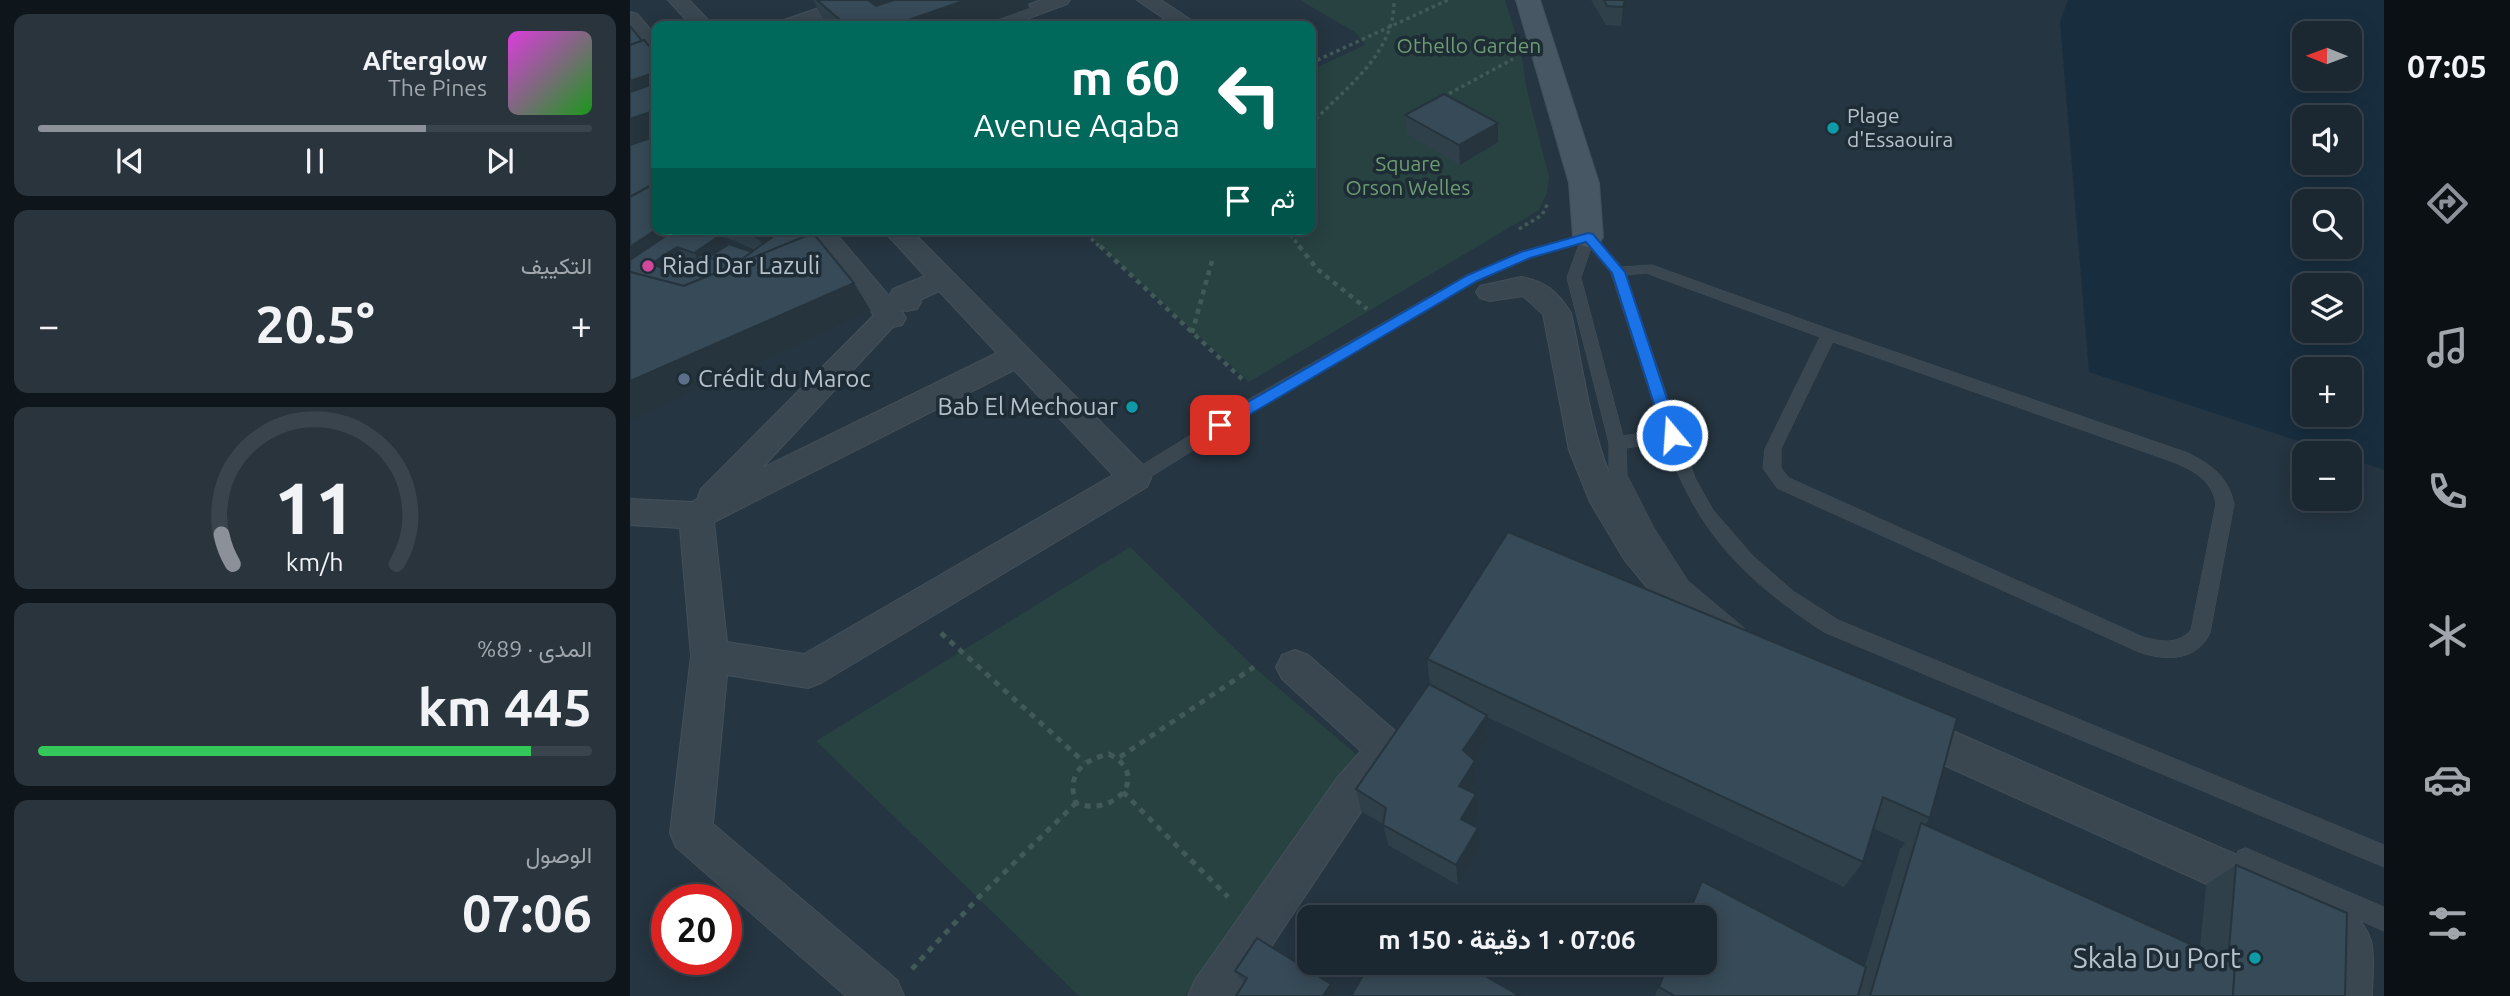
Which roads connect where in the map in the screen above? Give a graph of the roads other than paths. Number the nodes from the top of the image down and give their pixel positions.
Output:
1 (678, 0) edge
2 (862, 0) edge
3 (1060, 0) edge
4 (1147, 0) edge
5 (1528, 0) edge
6 (1032, 4) edge
7 (630, 18) edge
8 (698, 21) edge
9 (800, 21) edge
10 (999, 21) edge
11 (1181, 21) edge
12 (651, 44) edge
13 (807, 235) edge
14 (823, 235) edge
15 (901, 235) edge
16 (1588, 237) junction
17 (758, 263) edge
18 (1618, 272) junction
19 (942, 279) junction
20 (1490, 292) dead end
21 (893, 314) junction
22 (1829, 335) junction
23 (1015, 357) junction
24 (1672, 435) junction
25 (1617, 443) junction
26 (1135, 478) junction
27 (630, 512) edge
28 (696, 514) junction
29 (1753, 651) joint
30 (710, 656) junction
31 (1295, 667) dead end
32 (1889, 713) joint
33 (2384, 856) edge
34 (2384, 919) edge
35 (893, 986) edge
36 (1211, 996) edge
37 (2349, 996) edge

1 - 8 street
2 - 9 street
3 - 6 street
4 - 11 street
5 - 16 street
6 - 10 street
7 - 12 street
13 - 17 street
14 - 21 street
15 - 19 street
16 - 18 lane
16 - 25 lane
16 - 26 lane
18 - 22 lane
18 - 24 lane
19 - 21 street
19 - 23 street
20 - 29 street
21 - 28 street
22 - 22 lane
23 - 26 street
23 - 28 street
24 - 25 lane
24 - 33 lane
25 - 29 lane
26 - 30 street
27 - 28 street
28 - 30 street
30 - 35 street
31 - 36 street
32 - 34 lane
32 - 37 street

